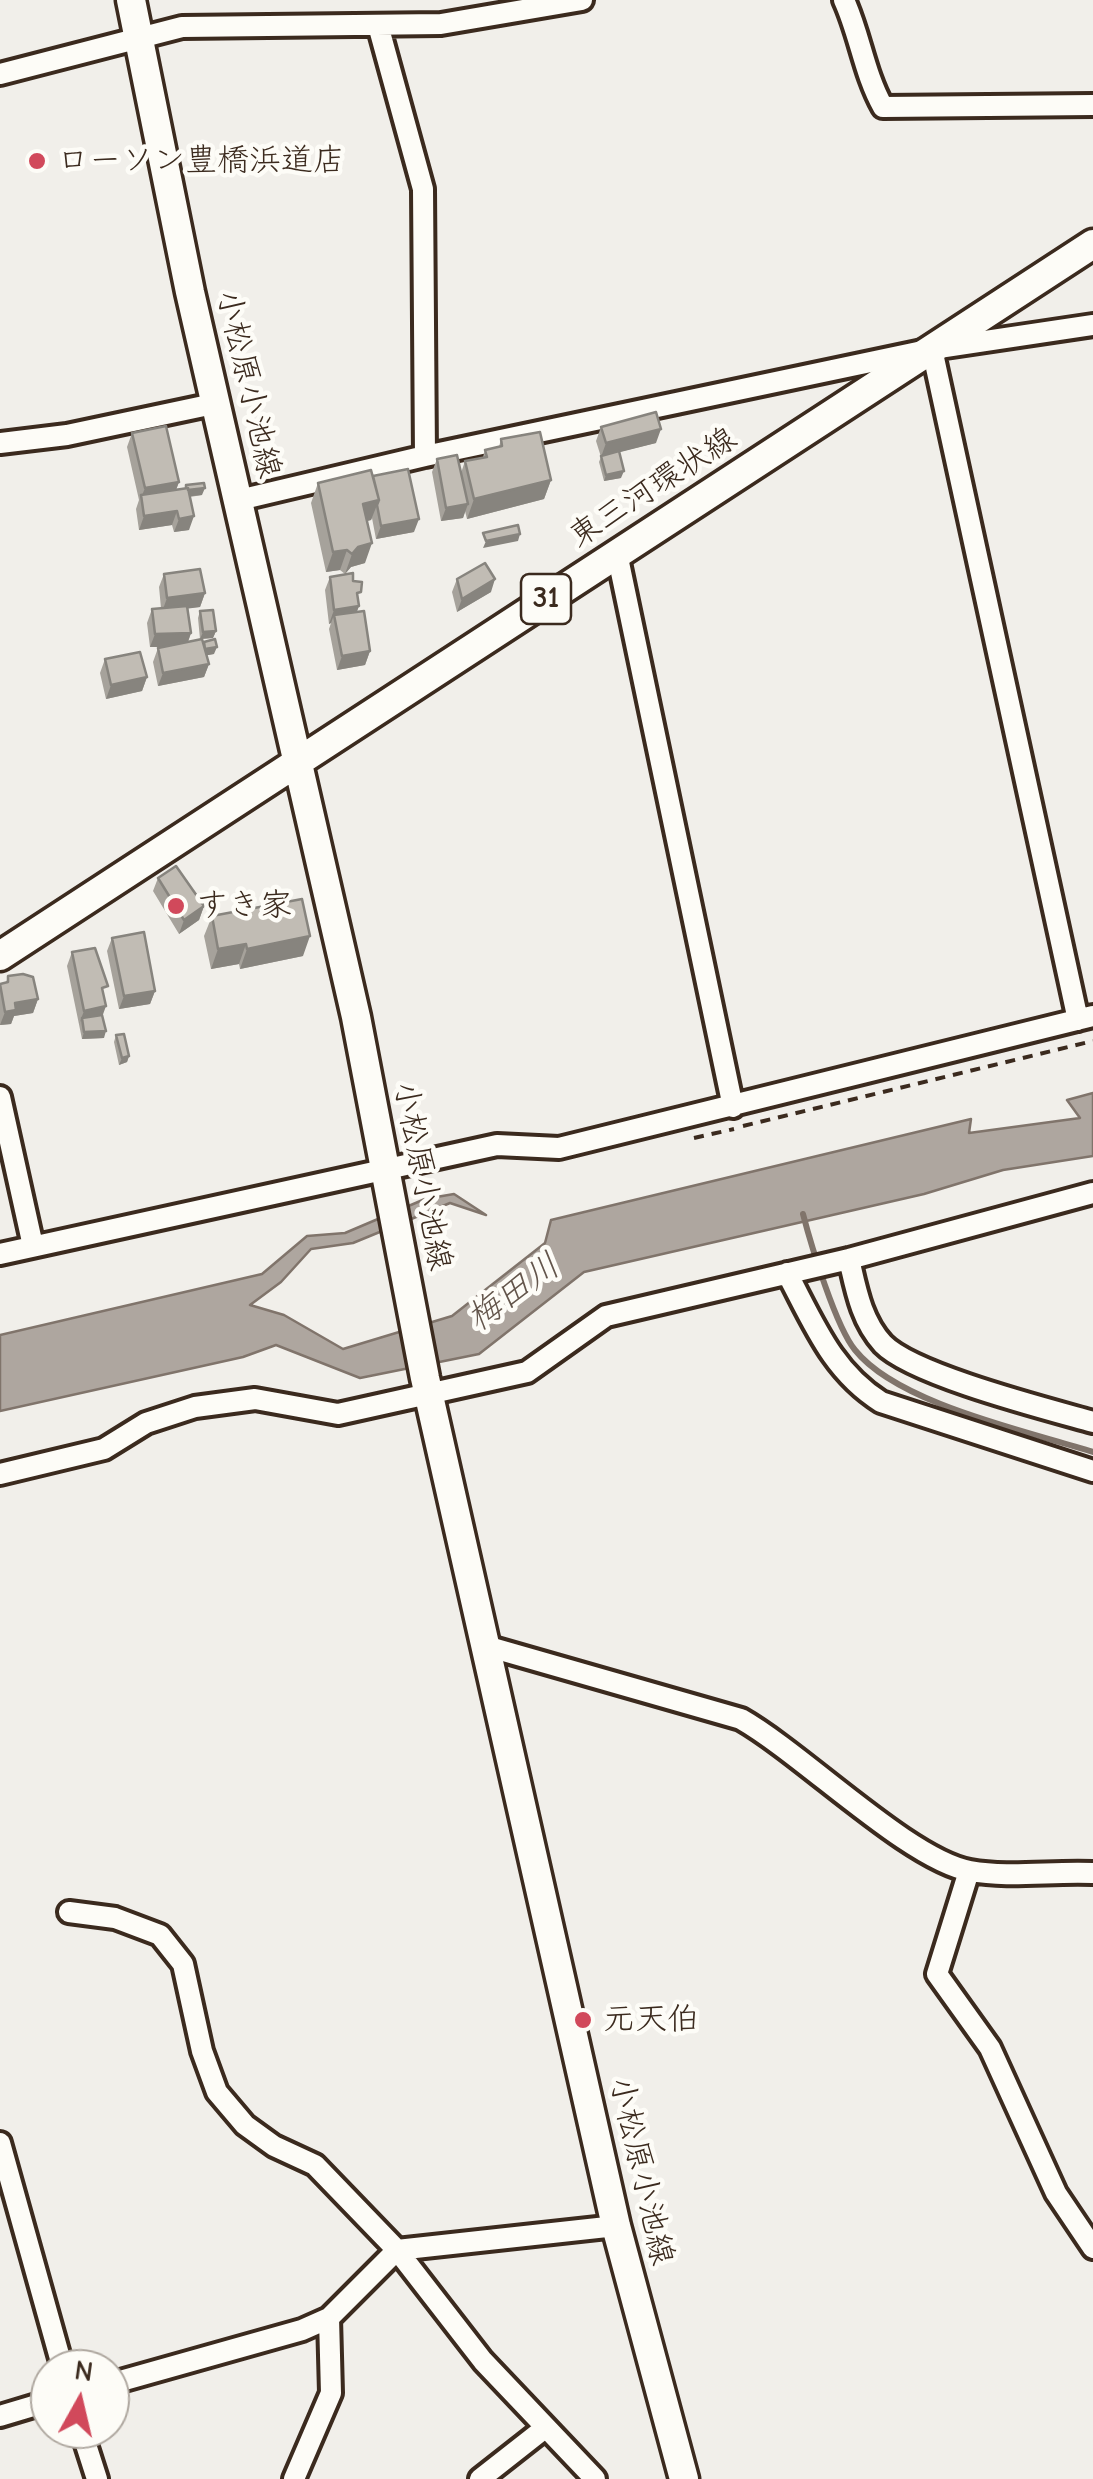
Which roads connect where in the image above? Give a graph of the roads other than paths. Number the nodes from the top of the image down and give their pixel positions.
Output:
1 (131, 0) edge
2 (582, 0) edge
3 (844, 0) edge
4 (378, 26) junction
5 (137, 38) junction
6 (0, 74) edge
7 (1093, 105) edge
8 (1093, 244) edge
9 (1093, 325) edge
10 (932, 349) junction
11 (218, 404) junction
12 (0, 443) edge
13 (425, 456) junction
14 (239, 500) junction
15 (617, 553) junction
16 (297, 759) junction
17 (0, 956) edge
18 (1086, 1018) edge
19 (0, 1097) edge
20 (733, 1107) junction
21 (387, 1181) junction
22 (1093, 1193) edge
23 (33, 1246) junction
24 (0, 1254) edge
25 (831, 1263) junction
26 (787, 1274) junction
27 (427, 1386) junction
28 (1093, 1422) edge
29 (1093, 1471) edge
30 (0, 1474) edge
31 (486, 1646) junction
32 (969, 1871) junction
33 (1093, 1873) edge
34 (69, 1912) dead end
35 (0, 2143) edge
36 (616, 2226) junction
37 (1093, 2248) edge
38 (398, 2250) junction
39 (329, 2318) junction
40 (58, 2349) edge
41 (130, 2378) edge
42 (30, 2407) edge
43 (0, 2416) edge
44 (545, 2428) junction
45 (87, 2449) edge
46 (97, 2479) edge
47 (294, 2479) edge
48 (480, 2479) edge
49 (596, 2479) edge
50 (684, 2479) edge

1 - 5 main road, 小松原小池線
2 - 4 street
3 - 7 street
4 - 5 street
4 - 13 street
5 - 6 street
5 - 11 main road, 小松原小池線
8 - 10 main road, 東三河環状線 / 31
9 - 10 street
10 - 13 street
10 - 15 main road, 東三河環状線 / 31
10 - 18 street
11 - 12 street
11 - 14 main road, 小松原小池線
13 - 14 street
14 - 16 main road, 小松原小池線
15 - 16 main road, 東三河環状線 / 31
15 - 20 street
16 - 17 main road, 東三河環状線 / 31
16 - 21 main road, 小松原小池線
18 - 20 street
19 - 23 street
20 - 21 street
21 - 23 street
21 - 27 main road, 小松原小池線
22 - 25 street
23 - 24 street
25 - 26 street
25 - 28 street
26 - 27 street
26 - 29 street
27 - 30 street
27 - 31 main road, 小松原小池線
31 - 32 street
31 - 36 main road, 小松原小池線
32 - 33 street
32 - 37 street
34 - 38 street
35 - 40 street
36 - 38 street
36 - 50 main road, 小松原小池線
38 - 39 street
38 - 44 street
39 - 41 street
39 - 47 street
42 - 43 street
44 - 48 street
44 - 49 street
45 - 46 street

